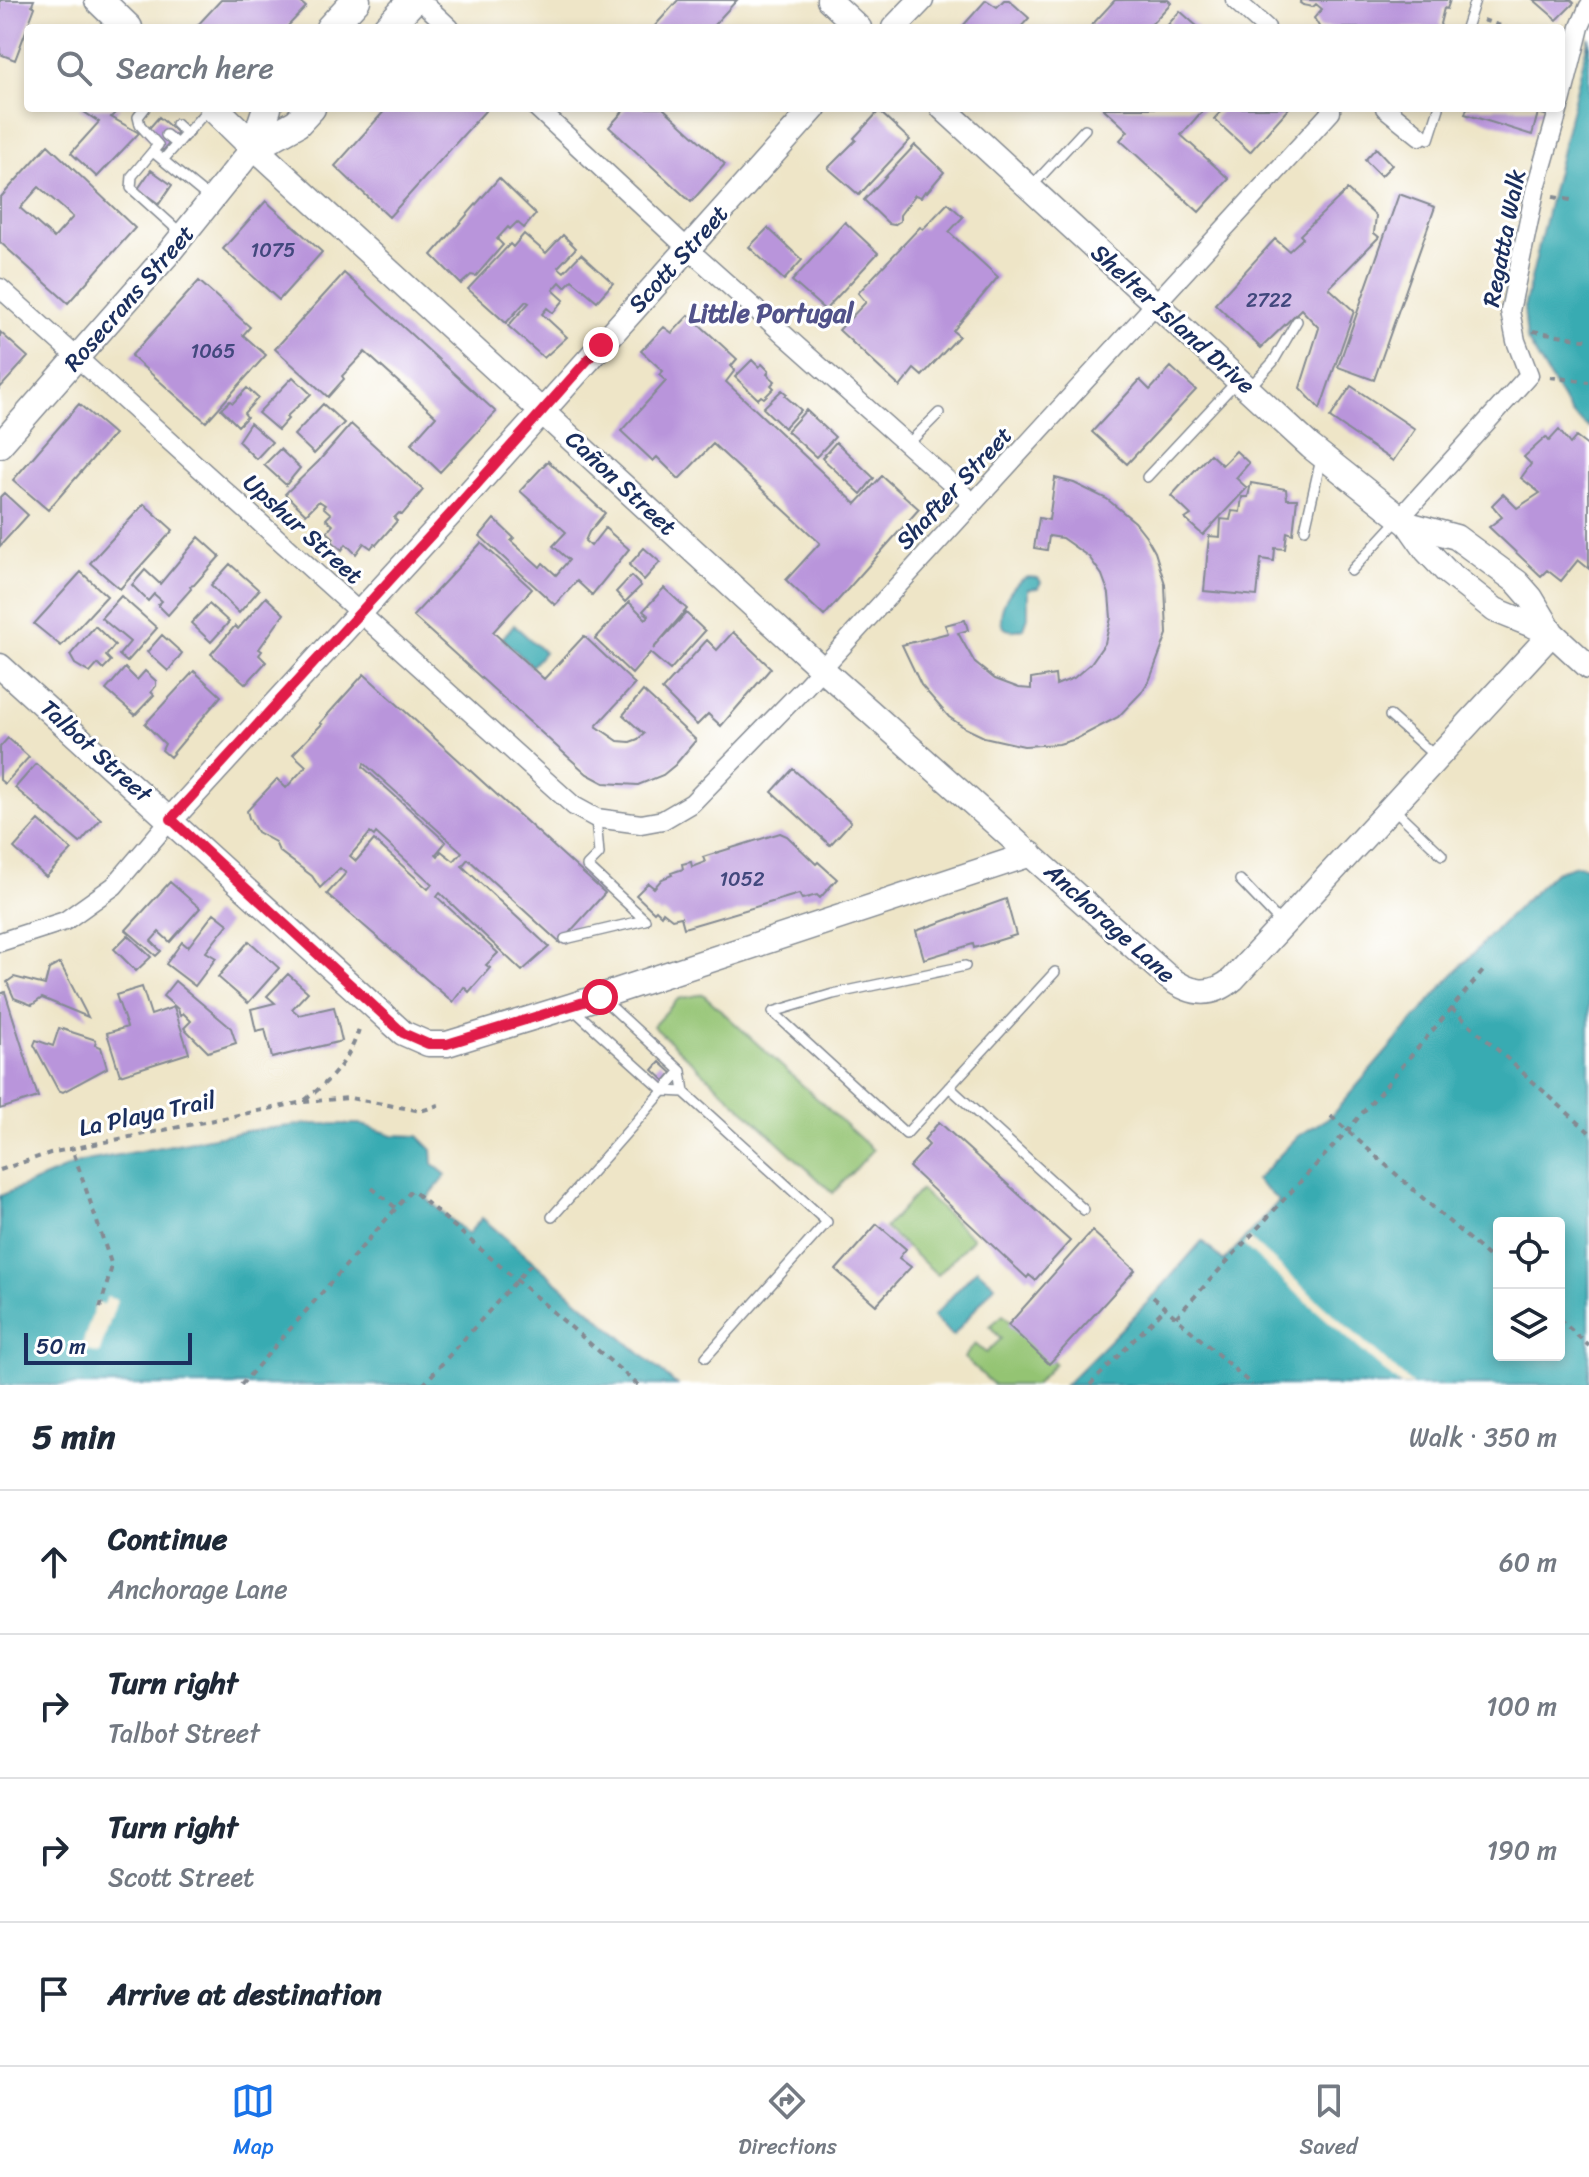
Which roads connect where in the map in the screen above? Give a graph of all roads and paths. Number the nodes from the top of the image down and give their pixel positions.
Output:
1 (99, 0) edge
2 (356, 0) edge
3 (413, 0) edge
4 (420, 0) edge
5 (829, 0) edge
6 (921, 0) edge
7 (1235, 0) edge
8 (1475, 0) edge
9 (1589, 6) edge
10 (1470, 16) junction
11 (124, 24) edge
12 (334, 24) edge
13 (391, 24) edge
14 (446, 24) edge
15 (855, 24) edge
16 (898, 24) edge
17 (1262, 24) edge
18 (1467, 24) edge
19 (1495, 24) edge
20 (1565, 86) edge
21 (208, 112) edge
22 (216, 112) edge
23 (266, 112) edge
24 (307, 112) edge
25 (541, 112) edge
26 (810, 112) edge
27 (947, 112) edge
28 (1331, 112) edge
29 (1391, 112) edge
30 (1437, 112) edge
31 (1558, 112) edge
32 (144, 113) edge
33 (176, 124) dead end
34 (1085, 129) dead end
35 (187, 134) junction
36 (166, 135) dead end
37 (1425, 137) joint
38 (177, 144) junction
39 (254, 147) junction
40 (153, 152) junction
41 (163, 160) junction
42 (1029, 188) junction
43 (1550, 196) dead end
44 (212, 200) junction
45 (1576, 201) dead end
46 (184, 235) junction
47 (687, 248) junction
48 (0, 288) edge
49 (1155, 304) junction
50 (1297, 321) dead end
51 (1526, 330) dead end
52 (1589, 340) edge
53 (78, 358) junction
54 (1550, 377) dead end
55 (1589, 382) edge
56 (1243, 384) junction
57 (541, 410) junction
58 (939, 413) dead end
59 (0, 445) edge
60 (907, 445) junction
61 (1322, 456) junction
62 (1147, 477) dead end
63 (973, 503) junction
64 (1404, 521) junction
65 (1305, 529) dead end
66 (1351, 571) dead end
67 (360, 613) junction
68 (1552, 633) junction
69 (0, 666) edge
70 (1589, 667) edge
71 (821, 668) junction
72 (1390, 716) dead end
73 (1437, 757) junction
74 (574, 806) joint
75 (1392, 807) junction
76 (596, 818) junction
77 (171, 819) junction
78 (1031, 854) junction
79 (1442, 855) dead end
80 (1240, 880) dead end
81 (1283, 924) junction
82 (565, 939) dead end
83 (0, 942) edge
84 (965, 966) dead end
85 (1484, 970) dead end
86 (1055, 972) dead end
87 (600, 997) junction
88 (571, 1006) junction
89 (1451, 1008) junction
90 (359, 1029) dead end
91 (403, 1033) joint
92 (681, 1071) junction
93 (949, 1087) junction
94 (664, 1091) junction
95 (684, 1092) junction
96 (303, 1102) junction
97 (439, 1105) dead end
98 (1331, 1116) dead end
99 (1347, 1131) junction
100 (1589, 1132) edge
101 (74, 1154) dead end
102 (0, 1170) edge
103 (372, 1188) dead end
104 (396, 1208) junction
105 (1084, 1210) dead end
106 (552, 1217) dead end
107 (1493, 1261) edge
108 (533, 1262) dead end
109 (518, 1280) junction
110 (1153, 1297) dead end
111 (1165, 1308) junction
112 (99, 1312) dead end
113 (1176, 1317) junction
114 (1565, 1324) edge
115 (1589, 1346) edge
116 (706, 1357) dead end
117 (241, 1385) edge
118 (423, 1385) edge
119 (638, 1385) edge
120 (1090, 1385) edge
121 (1252, 1385) edge

1 - 11 main road
2 - 12 main road
3 - 13 main road
4 - 14 street
5 - 15 street
6 - 16 street
7 - 17 street
8 - 10 lane
9 - 20 street
10 - 18 lane
10 - 19 path
21 - 35 lane
22 - 39 main road, Cañon Street
23 - 39 main road, Rosecrans Street
24 - 39 main road, Rosecrans Street
25 - 47 street
26 - 47 street, Scott Street
27 - 42 street, Shelter Island Drive
28 - 49 street, Shafter Street
29 - 37 street
30 - 37 lane
31 - 64 street, Regatta Walk
32 - 40 lane
33 - 35 lane
34 - 42 lane
35 - 38 lane
36 - 38 lane
38 - 41 lane
39 - 44 street, Rosecrans Street
39 - 57 street, Cañon Street
40 - 41 lane
40 - 46 lane
41 - 44 lane
42 - 49 street, Shelter Island Drive
43 - 45 path
44 - 46 street, Rosecrans Street
46 - 53 street, Rosecrans Street
47 - 57 street, Scott Street
47 - 60 street
48 - 53 street, Upshur Street
49 - 56 street, Shelter Island Drive
49 - 63 street, Shafter Street
50 - 56 lane
51 - 52 path
53 - 59 street, Rosecrans Street
53 - 67 street, Upshur Street
54 - 55 path
56 - 61 street, Shelter Island Drive
56 - 62 lane
57 - 67 street, Scott Street
57 - 71 street, Cañon Street
58 - 60 lane
60 - 63 street
61 - 64 street, Shelter Island Drive
61 - 65 lane
63 - 71 street, Shafter Street
64 - 66 lane
64 - 68 street, Shelter Island Drive
64 - 68 street, Shelter Island Drive
67 - 74 street, Upshur Street
67 - 77 street, Scott Street
68 - 70 street, Shelter Island Drive
68 - 73 street, Anchorage Lane
69 - 77 street, Talbot Street
71 - 76 street, Shafter Street
71 - 78 street, Cañon Street
72 - 73 lane
73 - 75 street, Anchorage Lane
74 - 76 street, Shafter Street
75 - 79 lane
75 - 81 street, Anchorage Lane
76 - 82 lane
77 - 83 street, Scott Street
77 - 91 street, Talbot Street
78 - 81 street, Anchorage Lane
78 - 87 street, Anchorage Lane
80 - 81 lane
84 - 93 lane
85 - 89 path
86 - 93 lane
87 - 88 street, Anchorage Lane
87 - 92 lane
88 - 91 street, Anchorage Lane
88 - 94 lane
89 - 99 path
89 - 100 path
90 - 96 path
92 - 94 lane
92 - 95 lane
93 - 105 lane
94 - 95 lane
94 - 106 lane
95 - 116 lane
96 - 97 path, La Playa Trail
96 - 102 path, La Playa Trail
98 - 99 path
99 - 107 path
99 - 113 path
101 - 112 path
103 - 104 path
104 - 109 path
104 - 117 path
108 - 109 path
109 - 118 path
109 - 119 path
110 - 111 path
111 - 113 path
111 - 120 path
113 - 121 path
114 - 115 path

